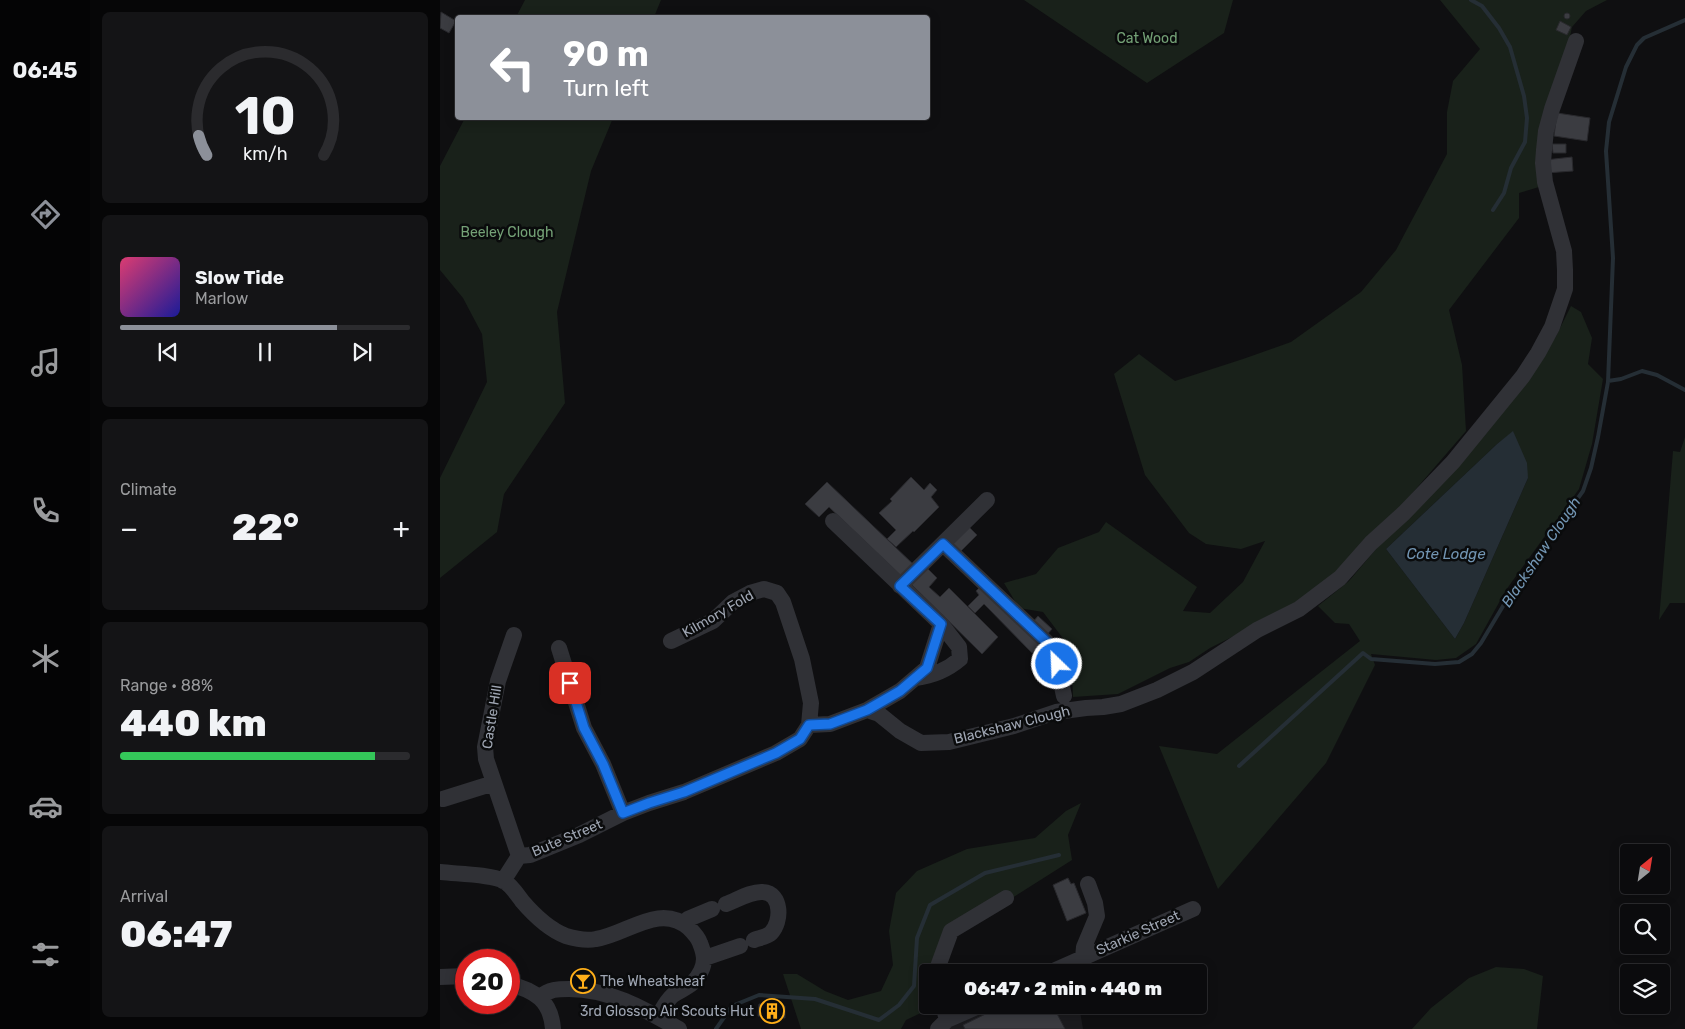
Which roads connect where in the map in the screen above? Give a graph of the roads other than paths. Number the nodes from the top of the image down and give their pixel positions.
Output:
1 (1576, 40) dead end
2 (987, 500) dead end
3 (833, 521) dead end
4 (943, 544) junction
5 (900, 586) junction
6 (941, 624) junction
7 (514, 635) dead end
8 (671, 641) dead end
9 (559, 648) dead end
10 (915, 678) junction
11 (1064, 696) dead end
12 (867, 710) junction
13 (809, 725) junction
14 (494, 783) junction
15 (443, 799) dead end
16 (623, 813) junction
17 (519, 856) junction
18 (440, 872) edge
19 (503, 881) junction
20 (1088, 884) dead end
21 (1006, 898) dead end
22 (1193, 908) dead end
23 (683, 923) junction
24 (705, 958) junction
25 (1083, 958) junction
26 (939, 964) edge
27 (1069, 964) edge
28 (455, 976) edge
29 (440, 977) edge
30 (520, 987) edge
31 (540, 997) junction
32 (658, 1017) junction
33 (553, 1029) edge
34 (679, 1029) edge

1 - 12 street, Blackshaw Clough
2 - 4 street
3 - 5 street
4 - 5 street
4 - 11 street
5 - 6 street
6 - 10 street
6 - 10 street
7 - 14 street, Castle Hill
8 - 13 street, Kilmory Fold
9 - 16 street
10 - 12 street
12 - 13 street
13 - 16 street, Bute Street
14 - 15 street
14 - 17 street, Castle Hill
16 - 17 street, Bute Street
17 - 19 street, Bute Street
18 - 19 street
19 - 23 street
20 - 25 street
21 - 26 street
22 - 25 street, Starkie Street
23 - 24 street
23 - 24 street
24 - 32 street
25 - 27 street, Starkie Street
28 - 29 street
30 - 31 street
31 - 32 street
31 - 33 street
32 - 34 street

